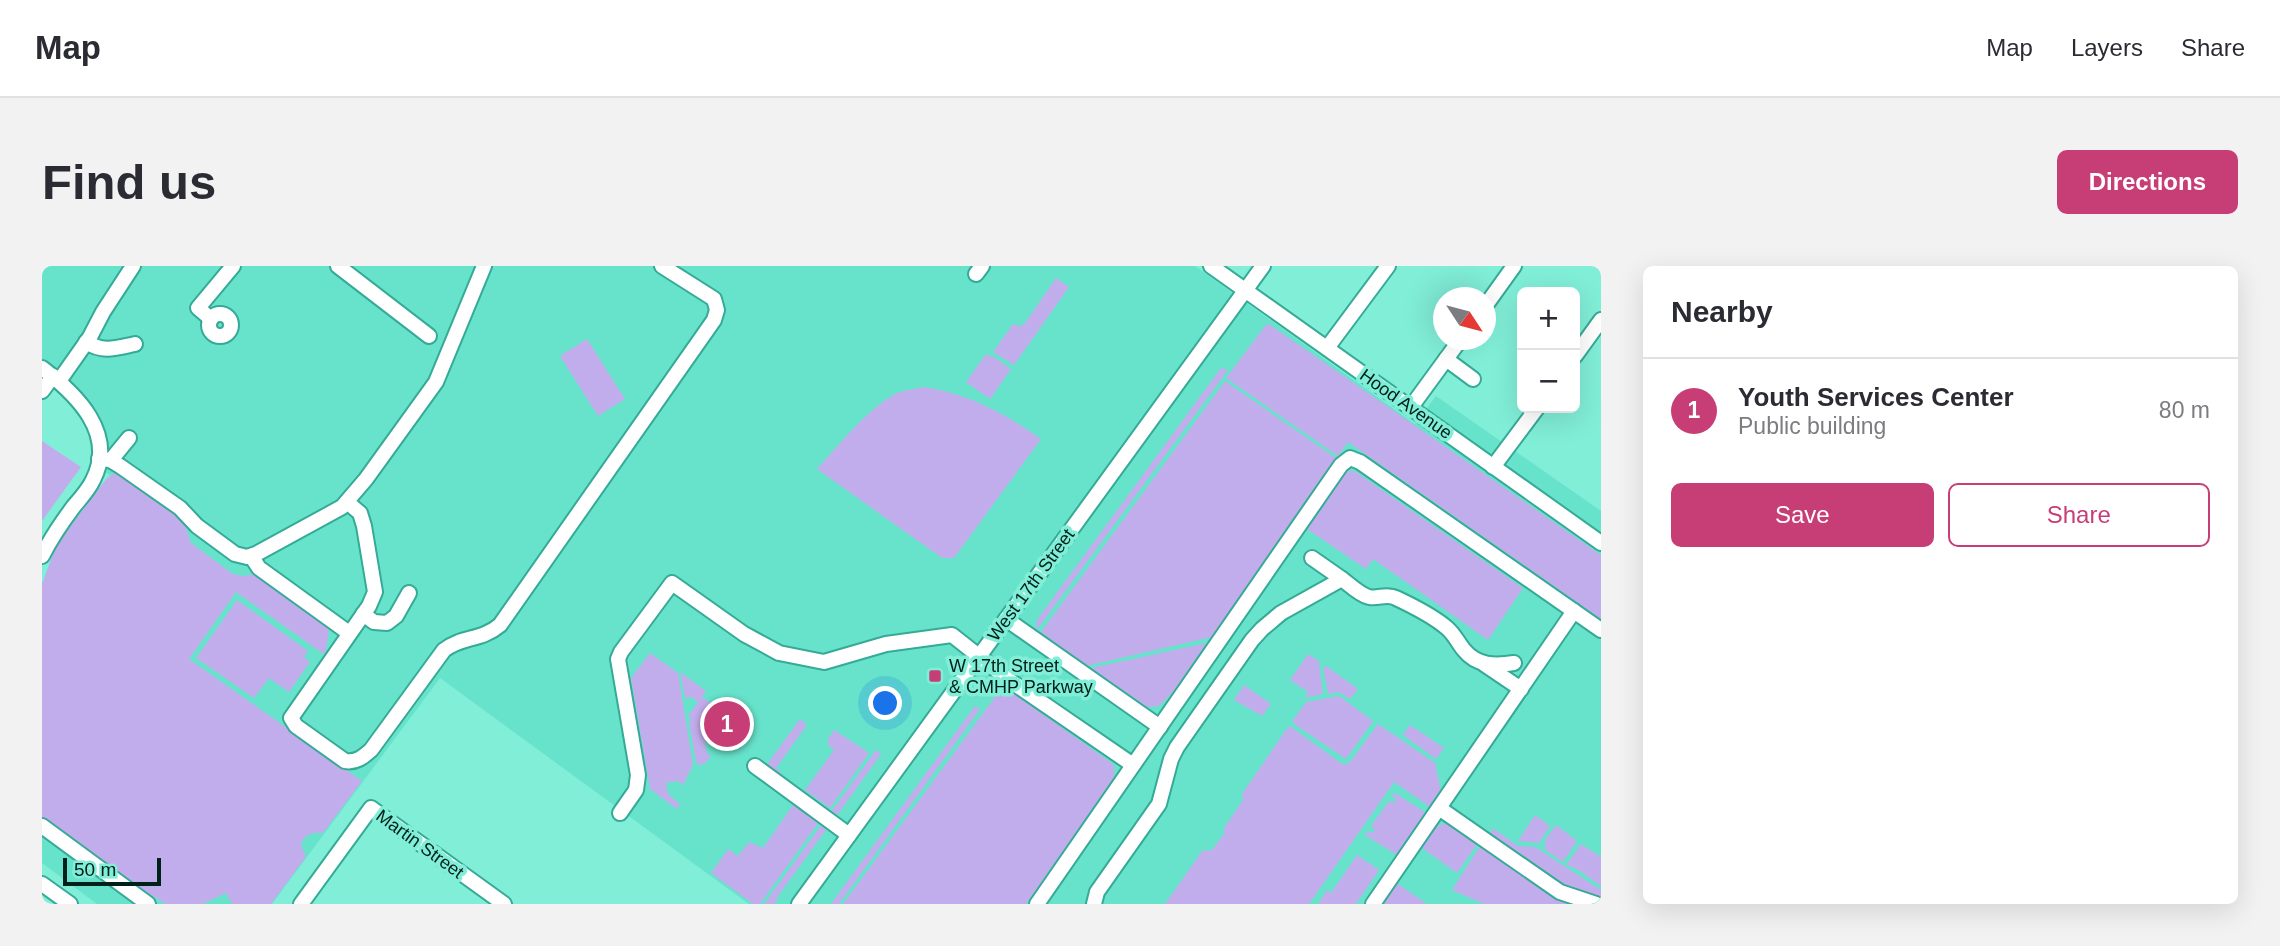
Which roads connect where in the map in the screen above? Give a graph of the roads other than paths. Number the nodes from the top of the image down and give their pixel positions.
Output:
1 (133, 266) edge
2 (233, 266) edge
3 (338, 266) edge
4 (484, 266) edge
5 (662, 266) edge
6 (1211, 266) edge
7 (1263, 266) edge
8 (1388, 266) edge
9 (1514, 266) edge
10 (1245, 290) junction
11 (1496, 291) edge
12 (211, 318) dead end
13 (1601, 320) edge
14 (429, 336) dead end
15 (86, 342) junction
16 (135, 344) dead end
17 (1327, 348) junction
18 (1453, 350) edge
19 (1579, 350) edge
20 (1446, 359) junction
21 (51, 375) edge
22 (1473, 379) dead end
23 (42, 391) edge
24 (1411, 407) junction
25 (1533, 413) edge
26 (129, 438) dead end
27 (105, 460) junction
28 (1493, 467) junction
29 (347, 502) junction
30 (1601, 543) edge
31 (42, 556) edge
32 (251, 556) junction
33 (1312, 558) dead end
34 (1342, 579) junction
35 (409, 593) dead end
36 (1574, 611) junction
37 (363, 614) junction
38 (1006, 618) junction
39 (1601, 630) edge
40 (349, 633) junction
41 (979, 656) junction
42 (1480, 662) junction
43 (1514, 663) dead end
44 (1521, 689) junction
45 (1160, 727) junction
46 (1133, 765) junction
47 (755, 766) dead end
48 (1439, 808) junction
49 (620, 813) dead end
50 (42, 826) edge
51 (849, 835) junction
52 (42, 884) edge
53 (53, 899) edge
54 (69, 904) edge
55 (148, 904) edge
56 (301, 904) edge
57 (504, 904) edge
58 (799, 904) edge
59 (1037, 904) edge
60 (1094, 904) edge
61 (1373, 904) edge
62 (1596, 904) edge

1 - 15 street
2 - 12 street
3 - 14 street
4 - 29 street
5 - 40 street
6 - 10 street, Hood Avenue
7 - 10 street, West 17th Street
8 - 17 street
9 - 11 street
10 - 17 street, Hood Avenue
10 - 38 street, West 17th Street
13 - 19 street
15 - 16 street
15 - 21 street
17 - 24 street, Hood Avenue
18 - 20 street
20 - 22 street
20 - 24 street
21 - 23 street
21 - 27 street
24 - 28 street, Hood Avenue
25 - 28 street
26 - 27 street
27 - 31 street
27 - 32 street
28 - 30 street, Hood Avenue
29 - 32 street
29 - 37 street
32 - 40 street
33 - 34 street
34 - 42 street
34 - 60 street
35 - 37 street
36 - 39 street
36 - 44 street
36 - 45 street
37 - 40 street
38 - 41 street, West 17th Street
38 - 45 street
41 - 46 street
41 - 49 street
41 - 51 street, West 17th Street
42 - 43 street
42 - 44 street
44 - 48 street
45 - 46 street
46 - 59 street
47 - 51 street
48 - 61 street
48 - 62 street
50 - 55 street
51 - 58 street, West 17th Street
52 - 53 street
53 - 54 street
56 - 57 street, Martin Street

